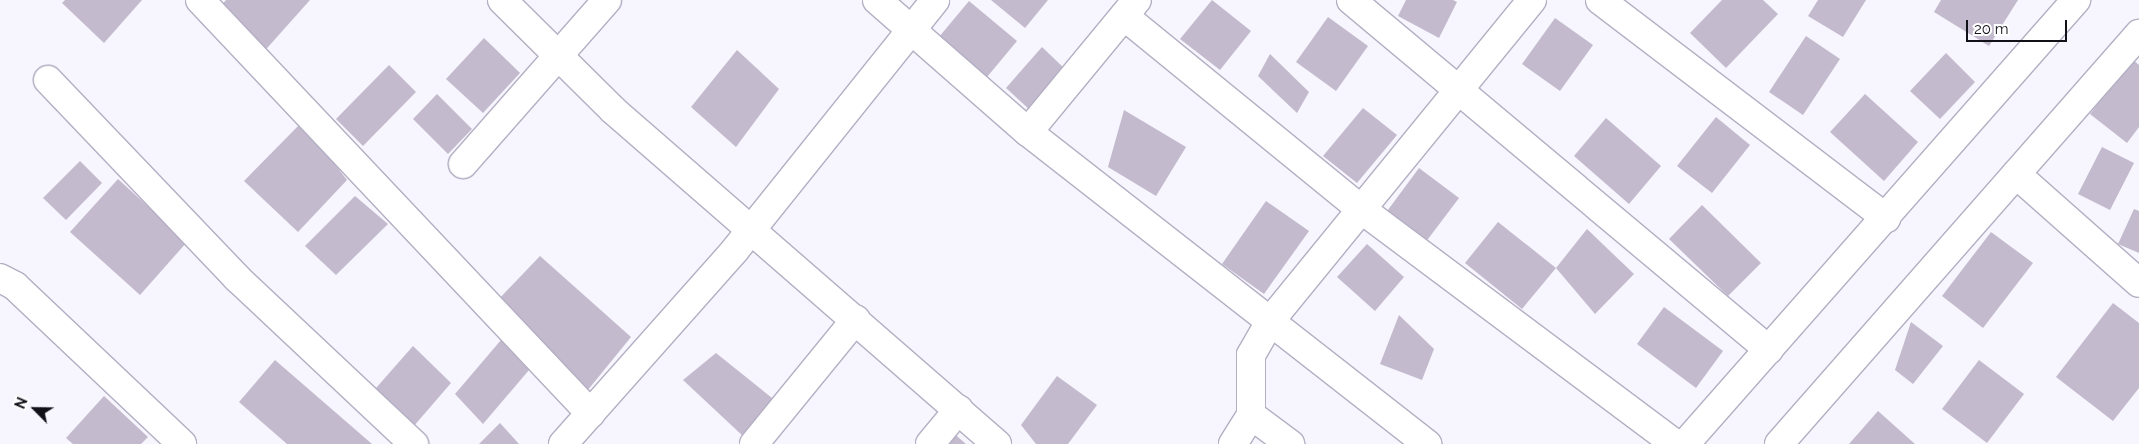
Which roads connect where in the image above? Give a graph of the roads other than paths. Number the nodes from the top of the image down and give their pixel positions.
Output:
1 (200, 0) edge
2 (502, 0) edge
3 (607, 0) edge
4 (877, 0) edge
5 (935, 0) edge
6 (1351, 0) edge
7 (1532, 0) edge
8 (1600, 0) edge
9 (2076, 0) edge
10 (1131, 8) edge
11 (909, 33) junction
12 (2138, 38) edge
13 (558, 56) junction
14 (48, 80) dead end
15 (1459, 89) junction
16 (1028, 132) junction
17 (463, 164) dead end
18 (2016, 174) junction
19 (1361, 209) junction
20 (1886, 218) junction
21 (751, 230) junction
22 (0, 278) edge
23 (2139, 283) edge
24 (856, 319) junction
25 (1271, 320) junction
26 (1769, 350) junction
27 (959, 409) junction
28 (591, 414) junction
29 (1251, 415) junction
30 (182, 444) edge
31 (414, 444) edge
32 (563, 444) edge
33 (754, 444) edge
34 (930, 444) edge
35 (997, 444) edge
36 (1233, 444) edge
37 (1290, 444) edge
38 (1427, 444) edge
39 (1675, 444) edge
40 (1685, 444) edge
41 (1779, 444) edge

1 - 28 street
2 - 13 street
3 - 13 street
4 - 11 street
5 - 11 street
6 - 15 street
7 - 15 street
8 - 20 street
9 - 20 street
10 - 16 street
10 - 19 street
11 - 16 street
11 - 21 street
12 - 18 street
13 - 17 street
13 - 21 street
14 - 31 street
15 - 19 street
15 - 26 street
16 - 25 street
18 - 23 street
18 - 41 street
19 - 25 street
19 - 39 street
20 - 26 street
21 - 24 street
21 - 28 street
22 - 30 street
24 - 27 street
24 - 33 street
25 - 29 street
25 - 38 street
26 - 40 street
27 - 34 street
27 - 35 street
28 - 32 street
29 - 36 street
29 - 37 street

